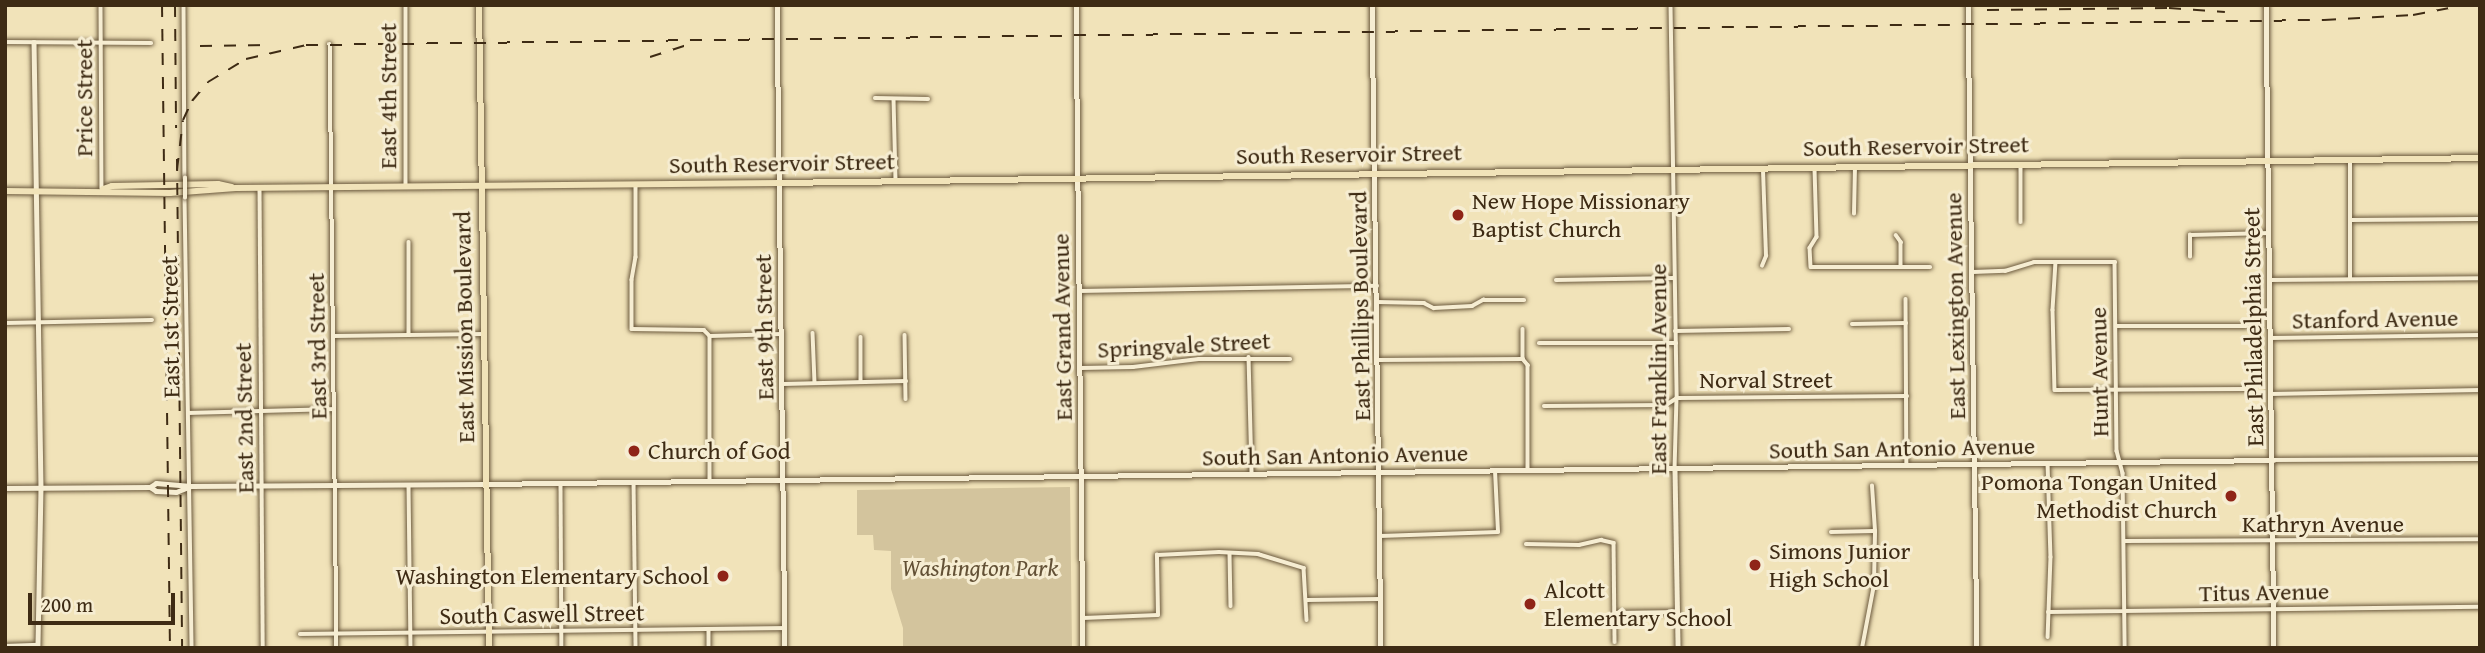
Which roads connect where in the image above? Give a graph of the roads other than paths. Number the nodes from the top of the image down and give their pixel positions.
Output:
1 (101, 5) edge
2 (184, 5) edge
3 (405, 5) edge
4 (479, 5) edge
5 (777, 5) edge
6 (1076, 5) edge
7 (1372, 5) edge
8 (1671, 5) edge
9 (1968, 5) edge
10 (2266, 5) edge
11 (5, 42) edge
12 (34, 42) junction
13 (101, 43) junction
14 (151, 43) dead end
15 (330, 44) dead end
16 (874, 98) dead end
17 (894, 99) junction
18 (928, 99) dead end
19 (2480, 158) edge
20 (2350, 160) junction
21 (2269, 162) junction
22 (1970, 163) junction
23 (2021, 163) junction
24 (1815, 166) junction
25 (1855, 166) junction
26 (1763, 167) junction
27 (1675, 169) junction
28 (1376, 173) junction
29 (1078, 177) junction
30 (896, 181) junction
31 (780, 183) junction
32 (636, 185) junction
33 (406, 186) junction
34 (481, 186) junction
35 (236, 188) junction
36 (260, 188) junction
37 (332, 189) junction
38 (36, 190) junction
39 (102, 190) junction
40 (5, 191) edge
41 (1854, 214) dead end
42 (2480, 219) edge
43 (2350, 220) junction
44 (2021, 222) dead end
45 (2269, 233) junction
46 (1896, 235) dead end
47 (409, 242) dead end
48 (2190, 257) dead end
49 (2056, 262) junction
50 (1762, 266) dead end
51 (1901, 266) junction
52 (1930, 267) dead end
53 (1973, 272) junction
54 (1674, 278) junction
55 (2480, 278) edge
56 (2350, 279) junction
57 (1556, 280) dead end
58 (2269, 281) junction
59 (1377, 286) junction
60 (1079, 291) junction
61 (1906, 299) dead end
62 (1524, 300) dead end
63 (1377, 302) junction
64 (152, 320) dead end
65 (5, 323) edge
66 (38, 323) junction
67 (1906, 323) junction
68 (1852, 324) dead end
69 (2116, 326) junction
70 (2246, 326) dead end
71 (1523, 329) dead end
72 (1789, 329) dead end
73 (1675, 331) junction
74 (483, 334) junction
75 (781, 334) junction
76 (813, 334) dead end
77 (409, 335) junction
78 (905, 335) dead end
79 (2480, 335) edge
80 (334, 336) junction
81 (710, 336) junction
82 (860, 337) dead end
83 (2270, 338) junction
84 (1539, 343) dead end
85 (1676, 343) junction
86 (1249, 356) junction
87 (1290, 359) dead end
88 (1524, 359) junction
89 (1378, 360) junction
90 (1081, 368) junction
91 (861, 381) junction
92 (906, 381) junction
93 (815, 382) junction
94 (783, 384) junction
95 (2117, 388) junction
96 (2246, 389) dead end
97 (2480, 390) edge
98 (2270, 394) junction
99 (1906, 396) junction
100 (1677, 398) junction
101 (906, 399) dead end
102 (1544, 406) dead end
103 (335, 409) junction
104 (261, 411) junction
105 (189, 413) junction
106 (2480, 458) edge
107 (2273, 460) junction
108 (2121, 462) junction
109 (1974, 463) junction
110 (2048, 463) junction
111 (1907, 465) junction
112 (1528, 469) junction
113 (1675, 470) junction
114 (1379, 471) junction
115 (1495, 471) junction
116 (1252, 474) junction
117 (1082, 475) junction
118 (782, 480) junction
119 (710, 481) junction
120 (634, 482) junction
121 (485, 484) junction
122 (561, 484) junction
123 (262, 485) junction
124 (337, 485) junction
125 (409, 485) junction
126 (191, 486) junction
127 (1872, 486) dead end
128 (5, 488) edge
129 (41, 488) junction
130 (1875, 531) junction
131 (1831, 532) dead end
132 (1380, 536) junction
133 (2480, 540) edge
134 (2124, 541) junction
135 (2274, 542) junction
136 (1526, 544) dead end
137 (1230, 554) junction
138 (1380, 599) junction
139 (1307, 600) junction
140 (1231, 606) dead end
141 (2480, 607) edge
142 (2274, 610) junction
143 (2124, 611) junction
144 (1678, 612) junction
145 (2048, 612) junction
146 (1615, 613) junction
147 (1083, 618) junction
148 (1307, 620) dead end
149 (785, 628) junction
150 (636, 630) junction
151 (709, 630) junction
152 (488, 631) junction
153 (562, 631) junction
154 (300, 634) dead end
155 (337, 634) junction
156 (410, 634) junction
157 (2048, 637) dead end
158 (1615, 642) dead end
159 (5, 646) edge
160 (38, 646) edge
161 (192, 648) edge
162 (263, 648) edge
163 (337, 648) edge
164 (411, 648) edge
165 (489, 648) edge
166 (562, 648) edge
167 (636, 648) edge
168 (709, 648) edge
169 (785, 648) edge
170 (1083, 648) edge
171 (1381, 648) edge
172 (1678, 648) edge
173 (1863, 648) edge
174 (1976, 648) edge
175 (2125, 648) edge
176 (2274, 648) edge

1 - 13 street, Price Street
2 - 105 street, East 1st Street, bridge
3 - 33 street, East 4th Street
4 - 34 main road, East Mission Boulevard
5 - 31 street, East 9th Street
6 - 29 street, East Grand Avenue
7 - 28 street, East Phillips Boulevard
8 - 27 street, East Franklin Avenue
9 - 22 street, East Lexington Avenue
10 - 21 street, East Philadelphia Street
11 - 12 street
12 - 13 street
12 - 38 street
13 - 14 street
13 - 39 street, Price Street
15 - 37 street, East 3rd Street
16 - 17 street
17 - 18 street
17 - 30 street
19 - 20 main road, South Reservoir Street
20 - 21 main road, South Reservoir Street
20 - 43 street
21 - 23 main road, South Reservoir Street
21 - 45 street, East Philadelphia Street
22 - 23 main road, South Reservoir Street
22 - 25 main road, South Reservoir Street
22 - 53 street, East Lexington Avenue
23 - 44 street
24 - 25 main road, South Reservoir Street
24 - 26 main road, South Reservoir Street
24 - 51 street
25 - 41 street
26 - 27 main road, South Reservoir Street
26 - 50 street
27 - 28 main road, South Reservoir Street
27 - 54 street, East Franklin Avenue
28 - 29 main road, South Reservoir Street
28 - 59 street, East Phillips Boulevard
29 - 30 main road, South Reservoir Street
29 - 60 street, East Grand Avenue
30 - 31 main road, South Reservoir Street
31 - 32 main road, South Reservoir Street
31 - 75 street, East 9th Street
32 - 34 main road, South Reservoir Street
32 - 81 street
33 - 34 main road, South Reservoir Street
33 - 37 main road, South Reservoir Street
34 - 74 main road, East Mission Boulevard
35 - 36 main road, South Reservoir Street
35 - 39 main road, South Reservoir Street
35 - 39 main road
36 - 37 main road, South Reservoir Street
36 - 104 street, East 2nd Street
37 - 80 street, East 3rd Street
38 - 39 main road
38 - 40 main road
38 - 66 street
42 - 43 street
43 - 56 street
45 - 48 street
45 - 58 street, East Philadelphia Street
46 - 51 street
47 - 77 street
49 - 53 street
49 - 69 street, Hunt Avenue
49 - 95 street
51 - 52 street
53 - 109 street, East Lexington Avenue
54 - 57 street
54 - 73 street, East Franklin Avenue
55 - 56 street
56 - 58 street
58 - 83 street, East Philadelphia Street
59 - 60 street
59 - 63 street, East Phillips Boulevard
60 - 90 street, East Grand Avenue
61 - 67 street
62 - 63 street
63 - 89 street, East Phillips Boulevard
64 - 66 street
65 - 66 street
66 - 129 street
67 - 68 street
67 - 99 street
69 - 70 street
69 - 95 street, Hunt Avenue
71 - 88 street
72 - 73 street
73 - 85 street, East Franklin Avenue
74 - 77 street
74 - 121 main road, East Mission Boulevard
75 - 81 street
75 - 94 street, East 9th Street
76 - 93 street
77 - 80 street
78 - 92 street
79 - 83 street, Stanford Avenue
80 - 103 street, East 3rd Street
81 - 119 street
82 - 91 street
83 - 98 street, East Philadelphia Street
84 - 85 street
85 - 100 street, East Franklin Avenue
86 - 87 street, Springvale Street
86 - 90 street, Springvale Street
86 - 116 street
88 - 89 street
88 - 112 street
89 - 114 street, East Phillips Boulevard
90 - 117 street, East Grand Avenue
91 - 92 street
91 - 93 street
92 - 101 street
93 - 94 street
94 - 118 street, East 9th Street
95 - 96 street
95 - 108 street, Hunt Avenue
97 - 98 street
98 - 107 street, East Philadelphia Street
99 - 100 street, Norval Street
99 - 111 street
100 - 102 street, Norval Street
100 - 113 street, East Franklin Avenue
103 - 104 street
103 - 124 street, East 3rd Street
104 - 105 street
104 - 123 street, East 2nd Street
105 - 126 street, East 1st Street
106 - 107 street, South San Antonio Avenue
107 - 108 street, South San Antonio Avenue
107 - 135 street, East Philadelphia Street
108 - 110 street, South San Antonio Avenue
108 - 134 street, Hunt Avenue
109 - 110 street, South San Antonio Avenue
109 - 111 street, South San Antonio Avenue
109 - 174 street, East Lexington Avenue
110 - 145 street
111 - 113 street, South San Antonio Avenue
112 - 113 street, South San Antonio Avenue
112 - 115 street, South San Antonio Avenue
113 - 144 street, East Franklin Avenue
114 - 115 street, South San Antonio Avenue
114 - 116 street, South San Antonio Avenue
114 - 132 street, East Phillips Boulevard
115 - 132 street
116 - 117 street, South San Antonio Avenue
117 - 118 street, South San Antonio Avenue
117 - 147 street, East Grand Avenue
118 - 119 street, South San Antonio Avenue
118 - 149 street, East 9th Street
119 - 120 street, South San Antonio Avenue
120 - 122 street, South San Antonio Avenue
120 - 150 street
121 - 122 street, South San Antonio Avenue
121 - 125 main road, South San Antonio Avenue
121 - 152 main road, East Mission Boulevard
122 - 153 street
123 - 124 main road, South San Antonio Avenue
123 - 126 main road, South San Antonio Avenue
123 - 162 street, East 2nd Street
124 - 125 main road, South San Antonio Avenue
124 - 155 street, East 3rd Street
125 - 156 street
126 - 129 main road, South San Antonio Avenue
126 - 161 street, East 1st Street
127 - 130 street
128 - 129 main road, South San Antonio Avenue
129 - 160 street
130 - 131 street
130 - 173 street
132 - 138 street, East Phillips Boulevard
133 - 135 street, Kathryn Avenue
134 - 135 street, Kathryn Avenue
134 - 143 street, Hunt Avenue
135 - 142 street, East Philadelphia Street
136 - 146 street
137 - 139 street
137 - 140 street
137 - 147 street
138 - 139 street
138 - 171 street, East Phillips Boulevard
139 - 148 street
141 - 142 street, Titus Avenue
142 - 143 street, Titus Avenue
142 - 176 street, East Philadelphia Street
143 - 145 street, Titus Avenue
143 - 175 street, Hunt Avenue
144 - 146 street
144 - 172 street, East Franklin Avenue
145 - 157 street
146 - 158 street
147 - 170 street, East Grand Avenue
149 - 151 street, South Caswell Street
149 - 169 street, East 9th Street
150 - 151 street, South Caswell Street
150 - 153 street, South Caswell Street
150 - 167 street
151 - 168 street
152 - 153 street, South Caswell Street
152 - 156 street, South Caswell Street
152 - 165 main road, East Mission Boulevard
153 - 166 street
154 - 155 street, South Caswell Street
155 - 156 street, South Caswell Street
155 - 163 street, East 3rd Street
156 - 164 street
159 - 160 street

